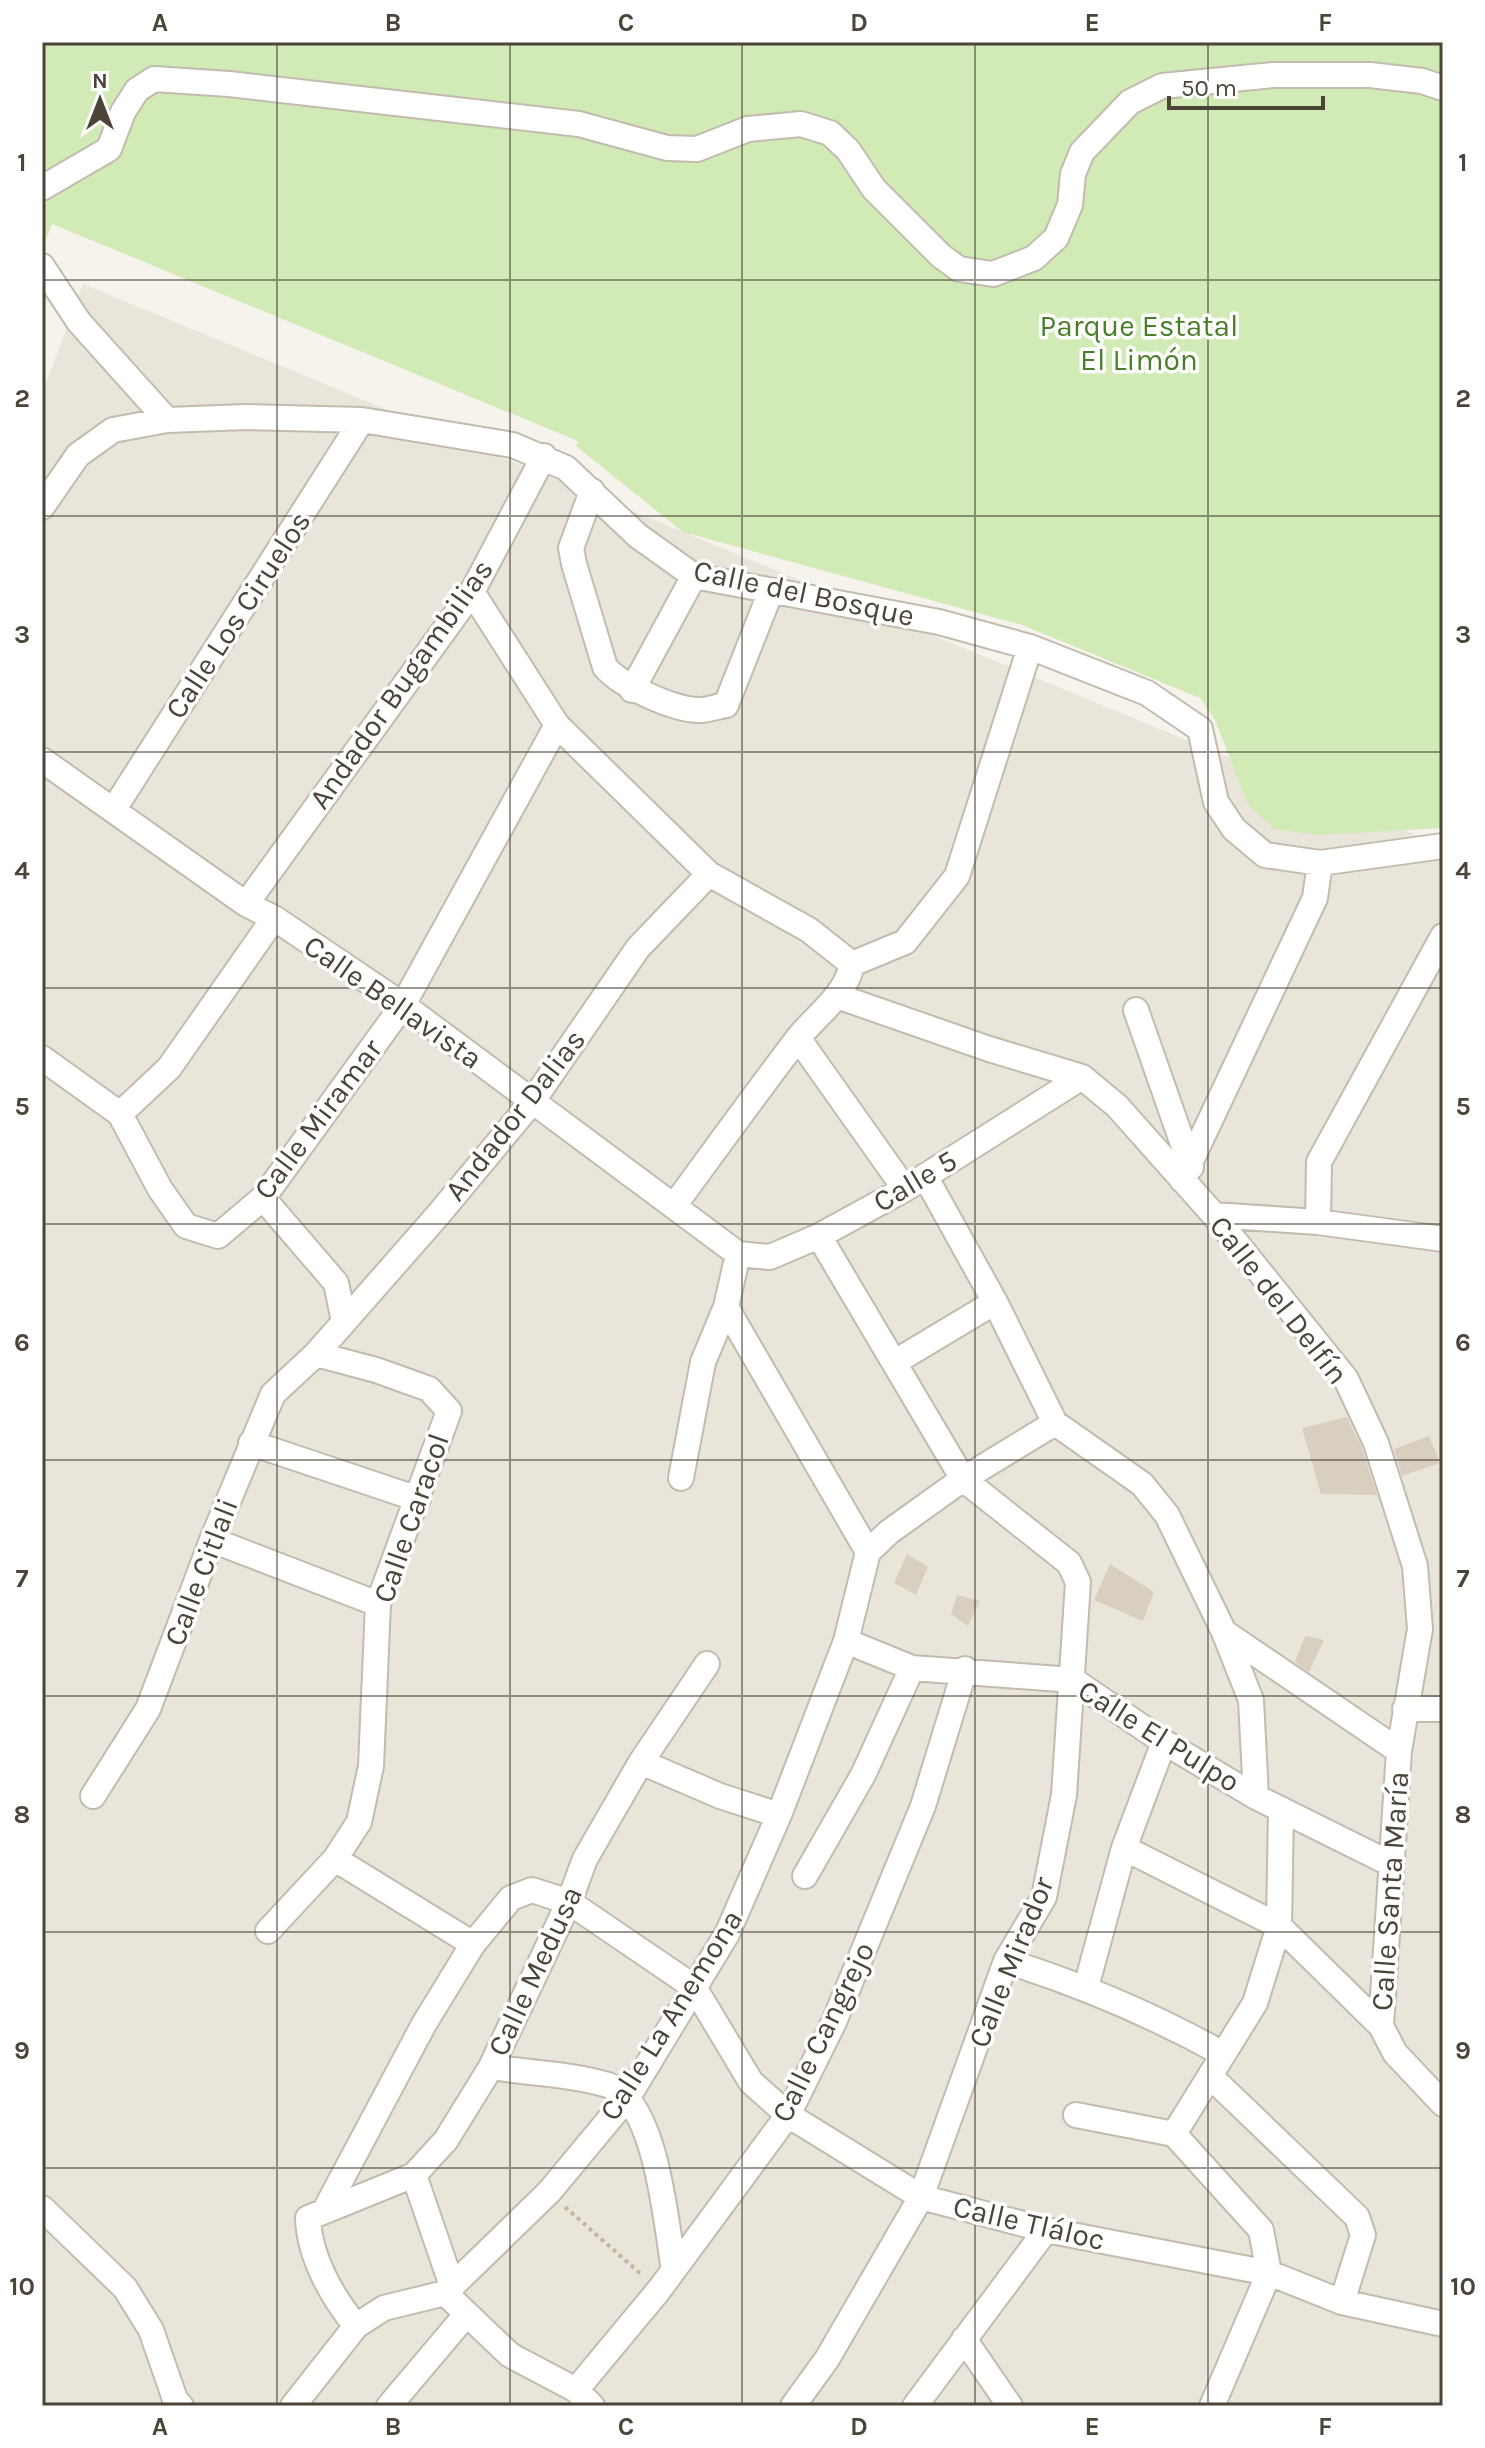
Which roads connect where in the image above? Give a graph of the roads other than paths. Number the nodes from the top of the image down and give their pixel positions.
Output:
1 (1443, 88) edge
2 (42, 188) edge
3 (42, 266) edge
4 (167, 420) junction
5 (362, 420) junction
6 (544, 456) junction
7 (592, 491) junction
8 (42, 507) edge
9 (694, 576) junction
10 (771, 591) junction
11 (472, 592) junction
12 (1030, 647) junction
13 (632, 690) junction
14 (557, 725) junction
15 (42, 760) edge
16 (114, 809) junction
17 (1443, 846) edge
18 (1320, 863) junction
19 (709, 874) junction
20 (246, 904) junction
21 (274, 918) junction
22 (1443, 936) edge
23 (846, 978) junction
24 (403, 1005) junction
25 (1136, 1010) dead end
26 (798, 1038) junction
27 (42, 1058) edge
28 (1082, 1077) junction
29 (532, 1102) junction
30 (120, 1114) junction
31 (1186, 1174) junction
32 (915, 1183) junction
33 (263, 1198) junction
34 (674, 1206) junction
35 (1214, 1215) junction
36 (1318, 1222) junction
37 (819, 1236) junction
38 (1443, 1239) edge
39 (738, 1254) junction
40 (995, 1302) junction
41 (726, 1307) junction
42 (344, 1321) junction
43 (316, 1354) junction
44 (895, 1362) junction
45 (1055, 1423) junction
46 (251, 1443) junction
47 (681, 1478) dead end
48 (963, 1479) junction
49 (418, 1499) junction
50 (212, 1540) junction
51 (868, 1552) junction
52 (378, 1604) junction
53 (1224, 1632) junction
54 (846, 1641) junction
55 (707, 1664) dead end
56 (912, 1668) junction
57 (965, 1669) junction
58 (1073, 1680) junction
59 (1405, 1709) junction
60 (1443, 1709) edge
61 (1164, 1742) junction
62 (1399, 1751) junction
63 (641, 1762) junction
64 (93, 1796) dead end
65 (1256, 1797) junction
66 (1281, 1809) junction
67 (779, 1815) junction
68 (1124, 1848) junction
69 (335, 1859) junction
70 (1389, 1863) junction
71 (805, 1876) dead end
72 (569, 1902) junction
73 (1279, 1926) junction
74 (268, 1931) dead end
75 (473, 1944) junction
76 (1006, 1961) junction
77 (694, 1987) junction
78 (1086, 1987) junction
79 (1381, 2026) junction
80 (1223, 2054) junction
81 (491, 2067) junction
82 (1211, 2077) junction
83 (628, 2097) junction
84 (1443, 2104) edge
85 (788, 2115) junction
86 (1076, 2115) dead end
87 (1174, 2134) junction
88 (414, 2175) junction
89 (921, 2197) junction
90 (42, 2208) edge
91 (316, 2214) junction
92 (1046, 2230) junction
93 (674, 2270) junction
94 (1269, 2273) junction
95 (448, 2288) junction
96 (1342, 2302) junction
97 (465, 2316) junction
98 (1443, 2324) edge
99 (356, 2326) junction
100 (964, 2339) junction
101 (584, 2398) edge
102 (181, 2406) edge
103 (293, 2406) edge
104 (389, 2406) edge
105 (793, 2406) edge
106 (915, 2406) edge
107 (1010, 2406) edge
108 (1212, 2406) edge

1 - 2 street
3 - 4 street
4 - 5 street, Calle del Bosque
4 - 8 street, Calle del Bosque
5 - 6 street, Calle del Bosque
5 - 16 street, Calle Los Ciruelos
6 - 7 street, Calle del Bosque
6 - 11 street, Andador Bugambilias
7 - 9 street, Calle del Bosque
7 - 13 street
9 - 10 street, Calle del Bosque
9 - 13 street
10 - 12 street, Calle del Bosque
10 - 13 street
11 - 14 street
11 - 20 street, Andador Bugambilias
12 - 18 street, Calle del Bosque
12 - 23 street
14 - 19 street
14 - 24 street, Calle Miramar
15 - 16 street, Calle Bellavista
16 - 20 street, Calle Bellavista
17 - 18 street, Calle del Bosque
18 - 31 street
19 - 23 street
19 - 29 street, Andador Dalias
20 - 21 street, Calle Bellavista
21 - 24 street, Calle Bellavista
21 - 30 street
22 - 36 street
23 - 26 street
23 - 28 street
24 - 29 street, Calle Bellavista
24 - 33 street, Calle Miramar
25 - 31 street
26 - 32 street
26 - 34 street
27 - 30 street
28 - 31 street, Calle del Delfín
28 - 32 street, Calle 5
29 - 34 street, Calle Bellavista
29 - 42 street, Andador Dalias
30 - 33 street, Calle Miramar
31 - 35 street, Calle del Delfín
32 - 37 street, Calle 5
32 - 40 street
33 - 42 street
34 - 39 street, Calle Bellavista
35 - 36 street
35 - 59 street, Calle del Delfín
36 - 38 street
37 - 39 street, Calle 5
37 - 44 street
39 - 41 street
40 - 44 street
40 - 45 street
41 - 47 street
41 - 51 street
42 - 43 street, Andador Dalias
43 - 46 street, Calle Citlali
43 - 49 street, Calle Caracol
44 - 48 street
45 - 48 street
45 - 53 street
46 - 49 street
46 - 50 street, Calle Citlali
48 - 51 street
48 - 58 street, Calle Mirador
49 - 52 street, Calle Caracol
50 - 52 street
50 - 64 street, Calle Citlali
51 - 54 street, Calle La Anemona
52 - 69 street, Calle Caracol
53 - 62 street
53 - 65 street
54 - 56 street, Calle El Pulpo
54 - 67 street, Calle La Anemona
55 - 63 street, Calle Medusa
56 - 57 street, Calle El Pulpo
56 - 71 street
57 - 58 street, Calle El Pulpo
57 - 85 street, Calle Cangrejo
58 - 61 street, Calle El Pulpo
58 - 76 street, Calle Mirador
59 - 60 street
59 - 62 street, Calle del Delfín
61 - 65 street, Calle El Pulpo
61 - 68 street
62 - 70 street, Calle Santa María
63 - 67 street
63 - 72 street, Calle Medusa
65 - 66 street, Calle El Pulpo
66 - 70 street, Calle El Pulpo
66 - 73 street
67 - 77 street, Calle La Anemona
68 - 73 street
68 - 78 street
69 - 74 street, Calle Caracol
69 - 75 street
70 - 79 street, Calle Santa María
72 - 75 street
72 - 77 street
72 - 81 street, Calle Medusa
73 - 79 street
73 - 80 street
75 - 91 street
76 - 78 street
76 - 89 street, Calle Mirador
77 - 83 street, Calle La Anemona
77 - 85 street, Calle Tláloc
78 - 80 street
79 - 84 street, Calle Santa María
80 - 82 street
81 - 83 street
81 - 88 street, Calle Medusa
82 - 87 street
82 - 96 street
83 - 93 street
83 - 95 street, Calle La Anemona
85 - 89 street, Calle Tláloc
85 - 93 street, Calle Cangrejo
86 - 87 street
87 - 94 street
88 - 91 street, Calle Medusa
88 - 95 street
89 - 92 street, Calle Tláloc
89 - 105 street, Calle Mirador
90 - 102 street
91 - 99 street
92 - 94 street, Calle Tláloc
92 - 100 street
93 - 101 street, Calle Cangrejo
94 - 96 street, Calle Tláloc
94 - 108 street
95 - 97 street
95 - 99 street, Calle La Anemona
96 - 98 street, Calle Tláloc
97 - 101 street
97 - 104 street
99 - 103 street, Calle La Anemona
100 - 106 street
100 - 107 street

